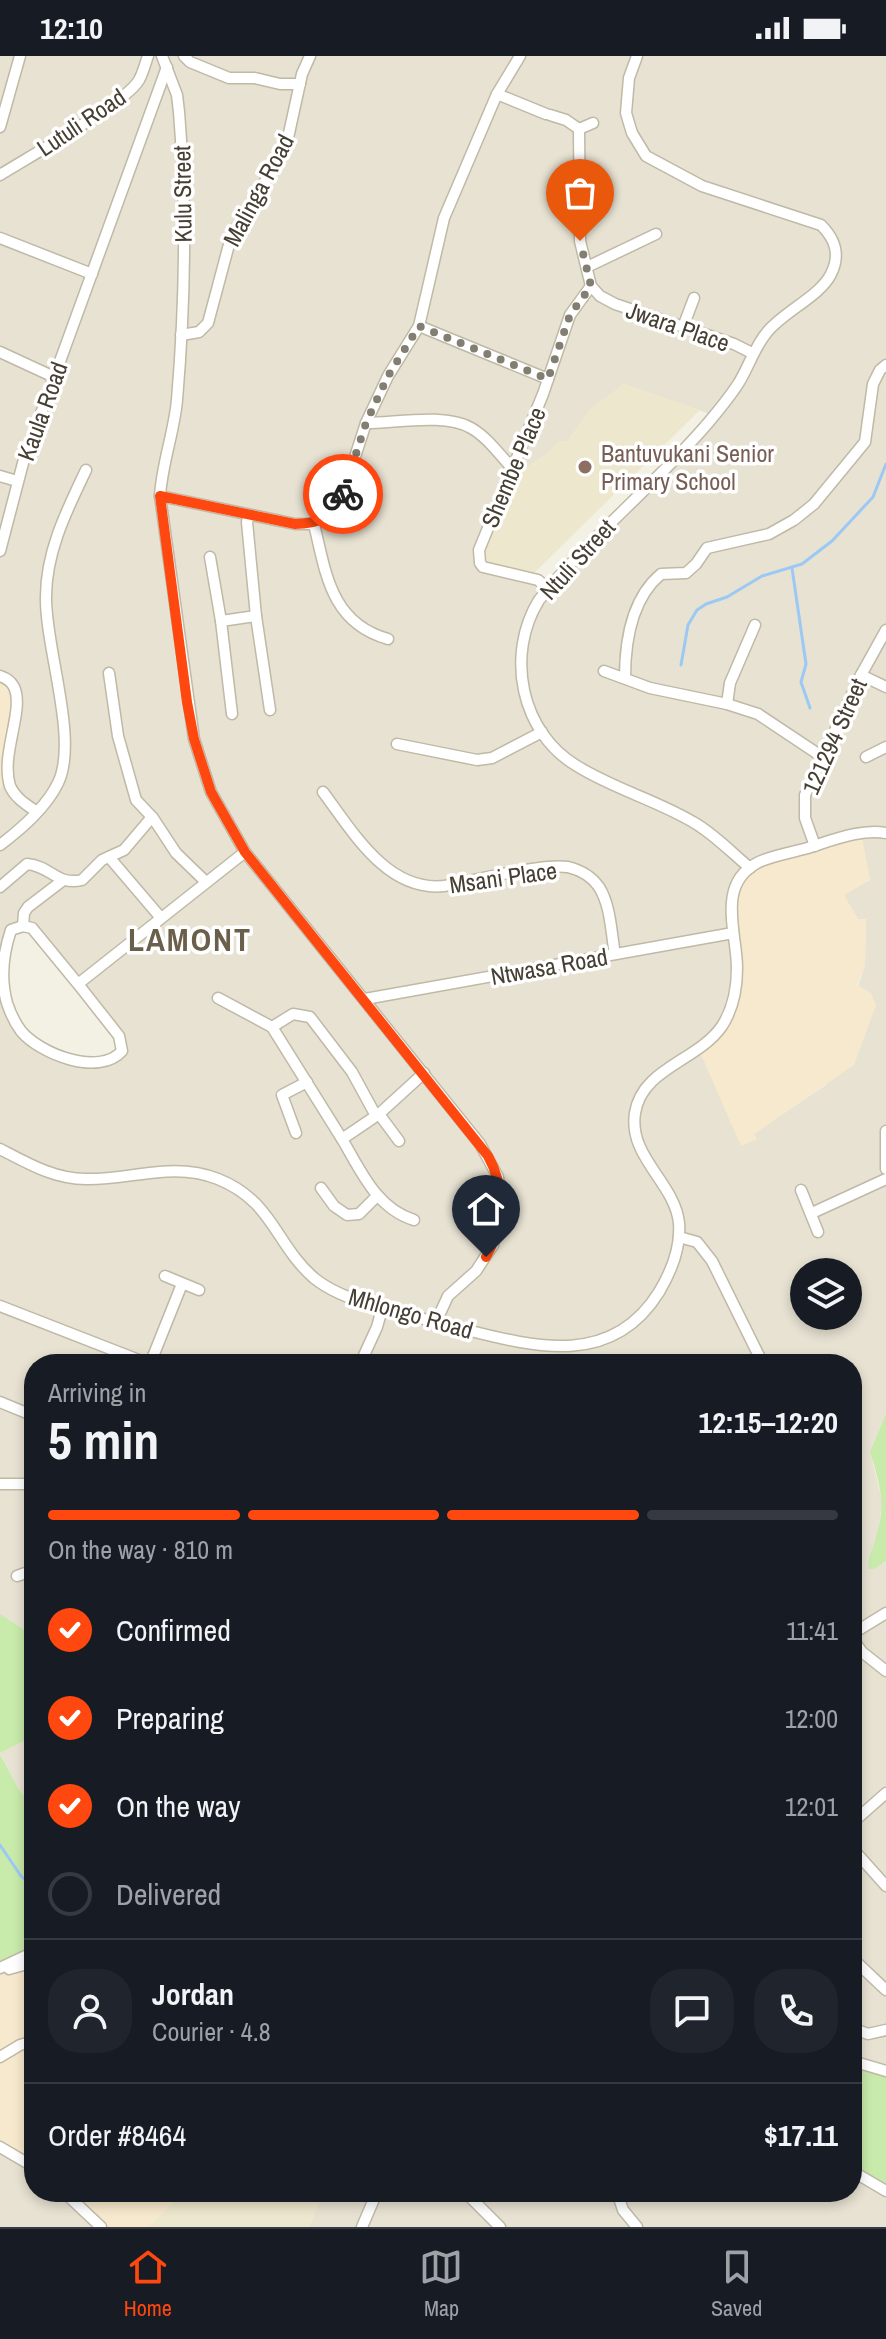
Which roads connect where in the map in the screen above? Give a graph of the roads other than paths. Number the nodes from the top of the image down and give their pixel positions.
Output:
1 (20, 56) edge
2 (148, 56) edge
3 (184, 56) edge
4 (310, 56) edge
5 (520, 56) edge
6 (637, 56) edge
7 (165, 61) edge
8 (300, 84) junction
9 (497, 94) junction
10 (593, 123) dead end
11 (0, 127) edge
12 (579, 129) junction
13 (0, 175) edge
14 (656, 234) dead end
15 (0, 238) edge
16 (587, 267) junction
17 (92, 274) junction
18 (591, 286) junction
19 (694, 298) dead end
20 (419, 326) junction
21 (683, 327) junction
22 (181, 335) junction
23 (0, 352) edge
24 (752, 353) junction
25 (886, 365) edge
26 (54, 377) junction
27 (548, 379) junction
28 (366, 423) junction
29 (511, 467) junction
30 (86, 470) dead end
31 (0, 476) edge
32 (17, 481) junction
33 (160, 496) junction
34 (249, 515) junction
35 (314, 524) junction
36 (0, 551) edge
37 (210, 557) dead end
38 (548, 589) junction
39 (256, 616) junction
40 (221, 621) junction
41 (755, 625) dead end
42 (886, 630) edge
43 (388, 639) dead end
44 (604, 671) dead end
45 (109, 673) dead end
46 (861, 675) junction
47 (0, 676) edge
48 (625, 678) junction
49 (886, 687) edge
50 (727, 704) junction
51 (270, 710) dead end
52 (232, 714) dead end
53 (542, 732) junction
54 (397, 744) dead end
55 (886, 747) edge
56 (821, 756) junction
57 (866, 757) dead end
58 (323, 792) dead end
59 (37, 812) junction
60 (152, 817) junction
61 (886, 833) edge
62 (0, 845) edge
63 (815, 846) junction
64 (245, 852) junction
65 (109, 857) junction
66 (750, 868) junction
67 (62, 881) junction
68 (206, 882) junction
69 (0, 887) edge
70 (161, 918) junction
71 (23, 926) junction
72 (733, 933) junction
73 (615, 954) junction
74 (78, 984) junction
75 (218, 998) dead end
76 (365, 999) junction
77 (272, 1027) junction
78 (424, 1073) junction
79 (307, 1082) junction
80 (378, 1115) junction
81 (886, 1131) edge
82 (296, 1133) dead end
83 (342, 1139) junction
84 (399, 1141) dead end
85 (0, 1149) edge
86 (886, 1169) edge
87 (886, 1179) edge
88 (321, 1188) dead end
89 (801, 1190) dead end
90 (377, 1196) junction
91 (812, 1213) junction
92 (414, 1220) dead end
93 (818, 1232) dead end
94 (679, 1237) junction
95 (165, 1276) dead end
96 (182, 1284) junction
97 (199, 1290) dead end
98 (0, 1306) edge
99 (382, 1309) junction
100 (436, 1322) junction
101 (123, 1354) edge
102 (153, 1354) edge
103 (365, 1354) edge
104 (758, 1354) edge
105 (0, 1402) edge
106 (24, 1412) edge
107 (0, 1484) edge
108 (24, 1484) edge
109 (24, 1574) edge
110 (17, 1576) dead end
111 (886, 1613) edge
112 (862, 1629) edge
113 (862, 1652) edge
114 (886, 1671) edge
115 (886, 1793) edge
116 (862, 1814) edge
117 (862, 1859) edge
118 (886, 1886) edge
119 (24, 1957) edge
120 (24, 1964) edge
121 (862, 1967) edge
122 (0, 1970) edge
123 (886, 1990) edge
124 (886, 2030) edge
125 (862, 2032) edge
126 (24, 2044) edge
127 (0, 2057) edge
128 (862, 2064) edge
129 (886, 2071) edge
130 (0, 2147) edge
131 (24, 2161) edge
132 (862, 2177) edge
133 (886, 2191) edge
134 (73, 2202) edge
135 (373, 2202) edge
136 (475, 2202) edge
137 (620, 2202) edge
138 (93, 2224) edge
139 (498, 2226) edge
140 (362, 2227) edge
141 (637, 2227) edge

1 - 11 street
2 - 13 street, Lutuli Road
3 - 8 street
4 - 8 street, Malinga Road
5 - 9 street
6 - 24 street, Ntuli Street
7 - 17 street, Kaula Road
7 - 22 street, Kulu Street
8 - 22 street, Malinga Road
9 - 12 street
9 - 20 street
10 - 12 street
12 - 16 street
14 - 16 street
15 - 17 street
16 - 18 street
17 - 26 street, Kaula Road
18 - 21 street, Jwara Place
18 - 27 street, Shembe Place
19 - 21 street
20 - 27 street
20 - 28 street
21 - 24 street, Jwara Place
22 - 33 street
23 - 26 street
24 - 38 street, Ntuli Street
25 - 48 street
26 - 32 street, Kaula Road
27 - 29 street, Shembe Place
28 - 29 street
28 - 35 street
29 - 38 street, Shembe Place
30 - 59 street
31 - 32 street
32 - 36 street, Kaula Road
33 - 34 street
33 - 64 street
34 - 35 street
34 - 39 street
35 - 43 street
37 - 40 street
38 - 53 street, Ntuli Street
39 - 40 street
39 - 51 street
40 - 52 street
41 - 50 street
42 - 46 street, 121294 Street
44 - 48 street
45 - 60 street
46 - 49 street
46 - 56 street, 121294 Street
47 - 59 street
48 - 50 street
50 - 56 street
53 - 54 street
53 - 66 street, Ntuli Street
55 - 57 street
56 - 63 street, 121294 Street
58 - 73 street, Msani Place
59 - 62 street
60 - 65 street
60 - 68 street
61 - 63 street
63 - 66 street
64 - 68 street
64 - 76 street
65 - 67 street
65 - 70 street
66 - 72 street
67 - 69 street
67 - 71 street
68 - 70 street
70 - 74 street
71 - 74 street
71 - 74 street
72 - 73 street, Ntwasa Road
72 - 94 street
73 - 76 street, Ntwasa Road
75 - 77 street
76 - 78 street
77 - 79 street
77 - 80 street
78 - 80 street
78 - 100 street
79 - 82 street
79 - 83 street
80 - 83 street
80 - 84 street
81 - 86 street
83 - 90 street
85 - 99 street, Mhlongo Road
87 - 91 street
88 - 90 street
89 - 91 street
90 - 92 street
91 - 93 street
94 - 100 street, Mhlongo Road
94 - 104 street
95 - 96 street
96 - 97 street
96 - 102 street
98 - 101 street
99 - 100 street, Mhlongo Road
99 - 103 street
105 - 106 street
107 - 108 street
109 - 110 street
111 - 112 street
113 - 114 street
115 - 116 street
117 - 118 street
119 - 122 street
120 - 122 street
121 - 123 street
124 - 125 street
126 - 127 street
128 - 129 street
130 - 131 street
132 - 133 street
134 - 138 street
135 - 140 street
136 - 139 street
137 - 141 street

